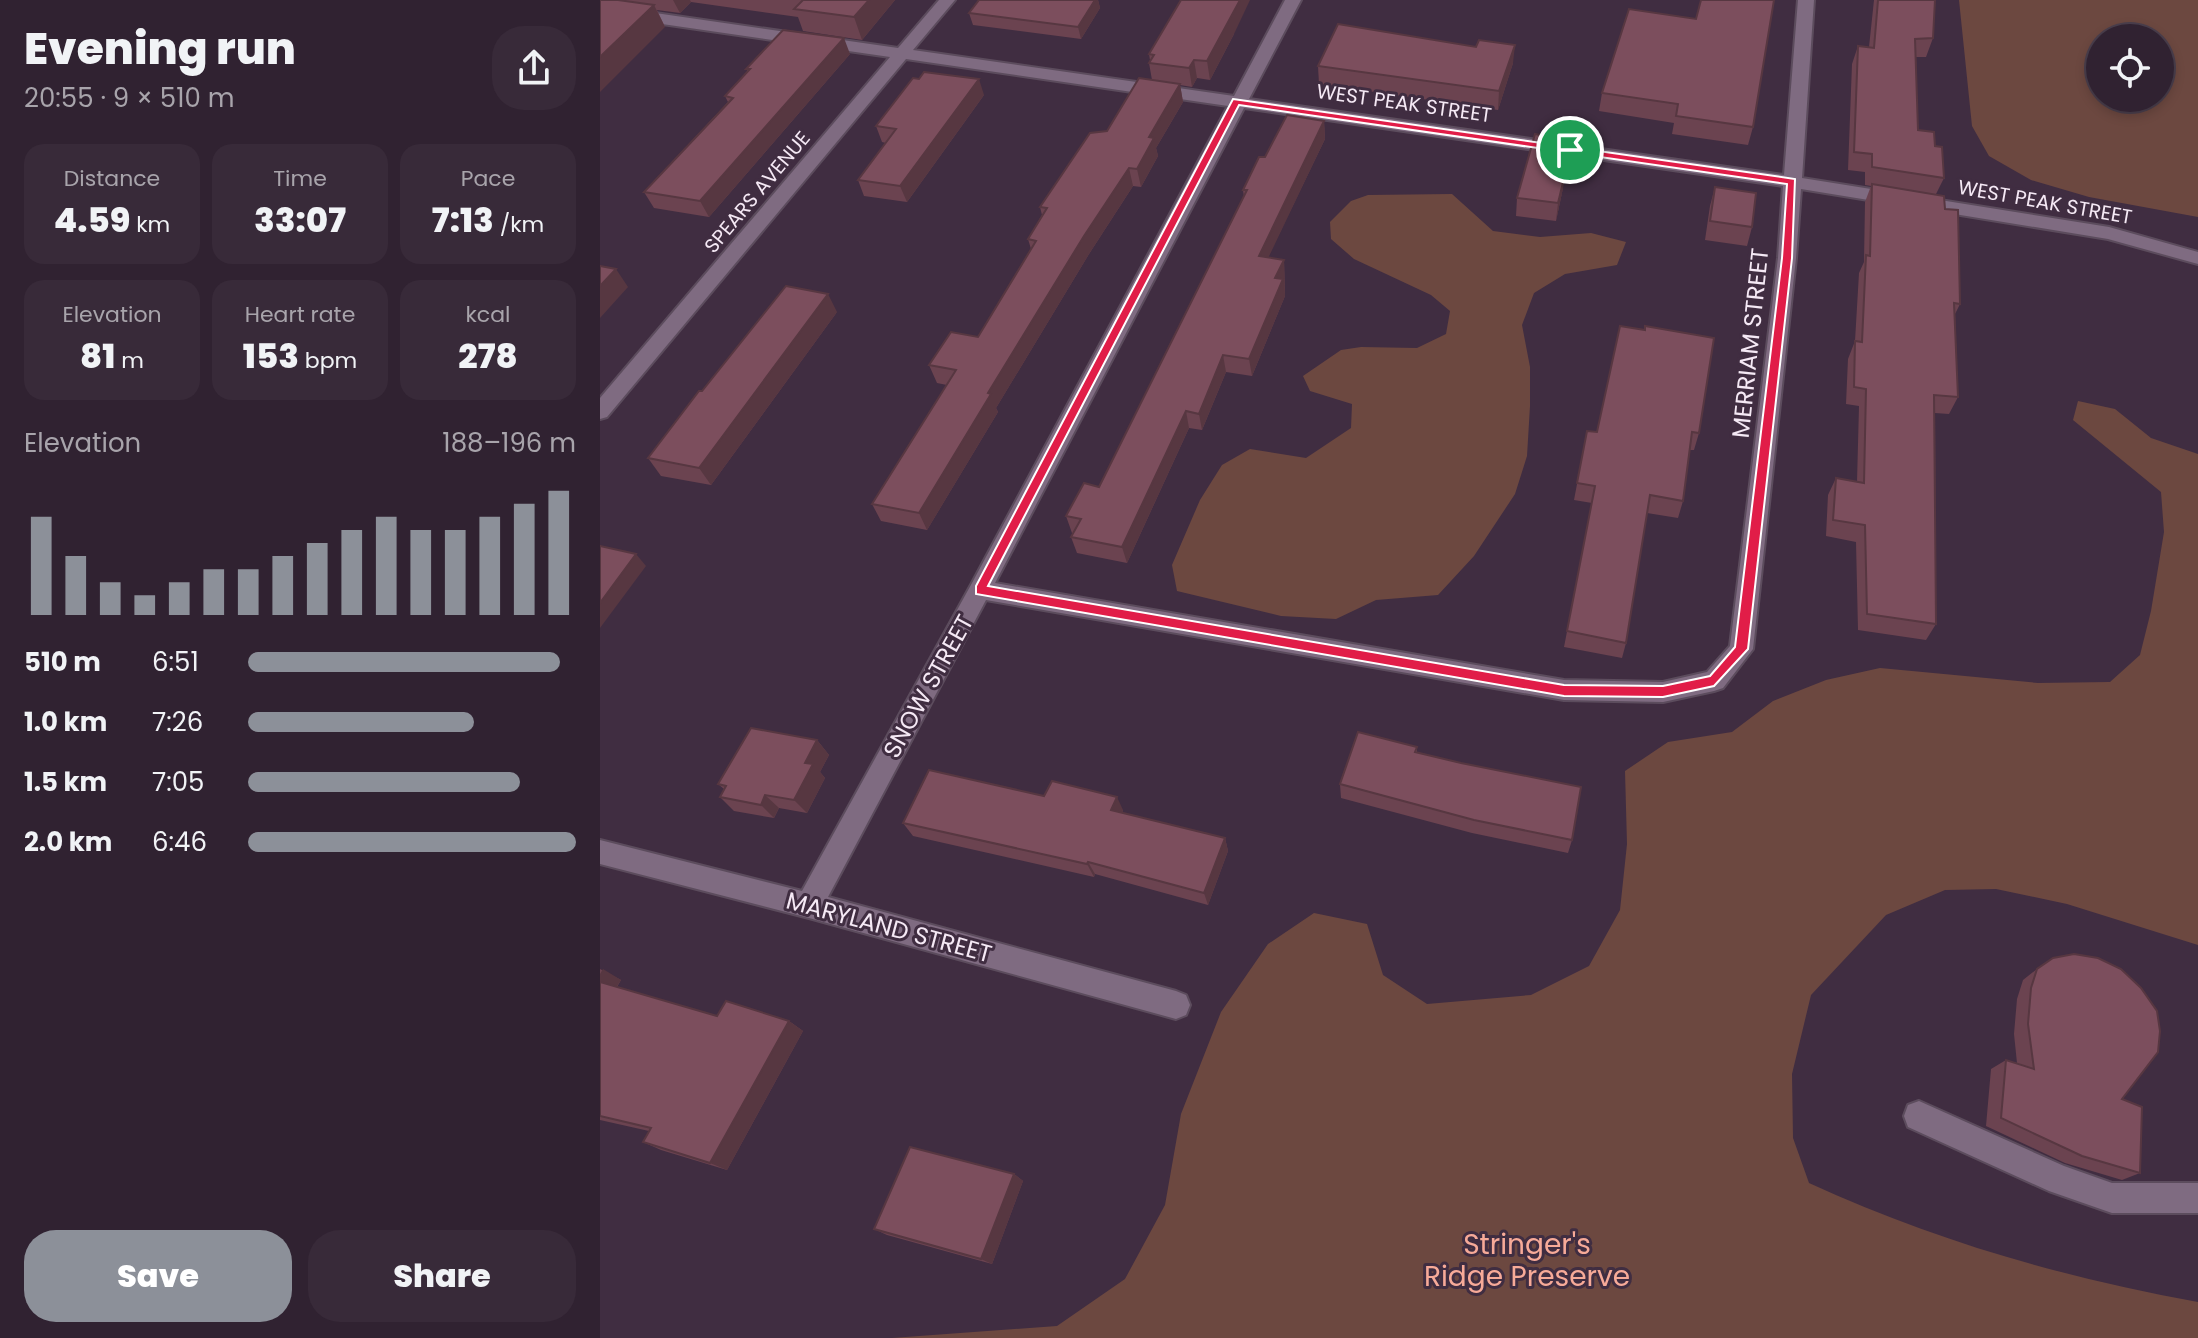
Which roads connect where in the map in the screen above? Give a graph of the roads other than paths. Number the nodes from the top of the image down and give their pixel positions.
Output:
1 (947, 0) edge
2 (1293, 0) edge
3 (1806, 0) edge
4 (600, 10) edge
5 (903, 53) junction
6 (1237, 101) junction
7 (1792, 182) junction
8 (2198, 258) edge
9 (600, 412) edge
10 (980, 590) junction
11 (600, 852) edge
12 (809, 905) junction
13 (1176, 1005) dead end
14 (1919, 1116) dead end
15 (2198, 1198) edge

1 - 5 street, SPEARS AVENUE
2 - 6 street, SNOW STREET
3 - 7 street, MERRIAM STREET
4 - 5 street, WEST PEAK STREET
5 - 6 street, WEST PEAK STREET
5 - 9 street, SPEARS AVENUE
6 - 7 street, WEST PEAK STREET
6 - 10 street, SNOW STREET
7 - 8 street, WEST PEAK STREET
7 - 10 street, MERRIAM STREET
10 - 12 street, SNOW STREET
11 - 12 street, MARYLAND STREET
12 - 13 street, MARYLAND STREET
14 - 15 street

